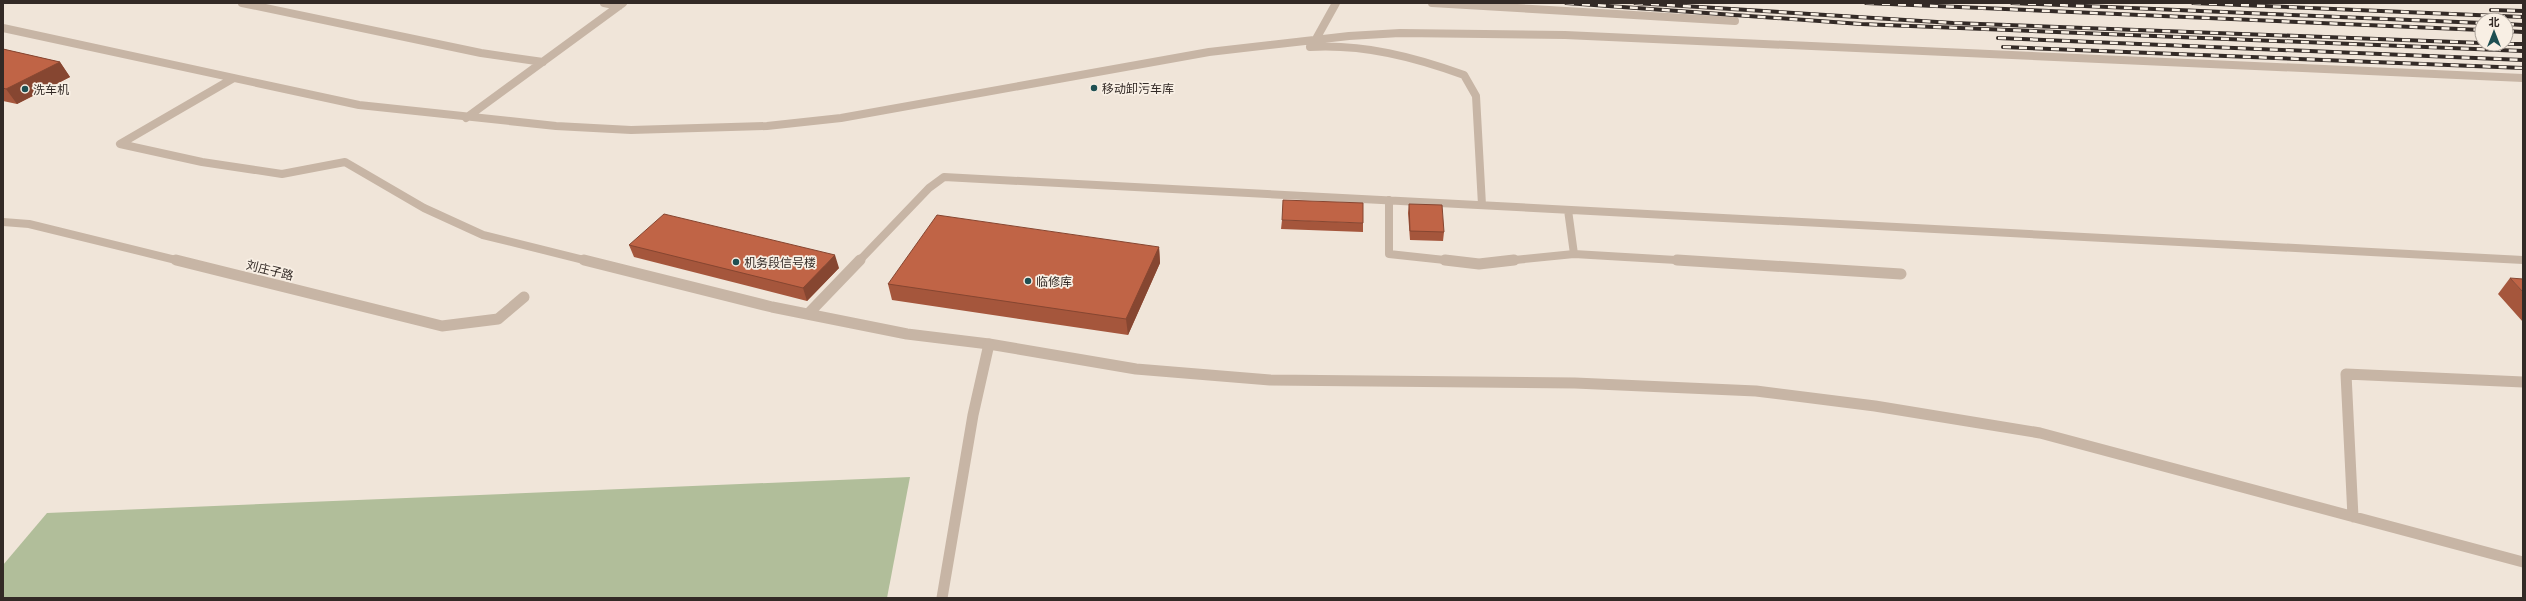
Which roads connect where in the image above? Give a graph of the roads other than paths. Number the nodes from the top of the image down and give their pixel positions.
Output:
1 (242, 3) edge
2 (604, 3) edge
3 (1336, 3) edge
4 (1432, 3) edge
5 (621, 4) edge
6 (1735, 21) dead end
7 (3, 28) edge
8 (1316, 39) junction
9 (1209, 52) junction
10 (543, 62) junction
11 (2523, 78) edge
12 (232, 79) junction
13 (466, 118) junction
14 (1389, 200) junction
15 (1482, 205) junction
16 (1568, 210) junction
17 (3, 222) edge
18 (1574, 254) junction
19 (2523, 260) edge
20 (1901, 274) dead end
21 (524, 297) dead end
22 (808, 314) junction
23 (989, 344) junction
24 (2523, 382) edge
25 (2353, 517) junction
26 (2523, 562) edge
27 (942, 598) edge

1 - 10 street
2 - 5 street
3 - 8 street
4 - 6 street
5 - 10 street
7 - 12 street
8 - 9 street
8 - 11 street
9 - 13 street
9 - 15 street
10 - 13 street
12 - 13 street
12 - 22 street
14 - 15 street
14 - 18 street
14 - 22 street
15 - 16 street
16 - 18 street
16 - 19 street
17 - 21 street, 刘庄子路
18 - 20 street
22 - 23 street
23 - 25 street
23 - 27 street
24 - 25 street
25 - 26 street

